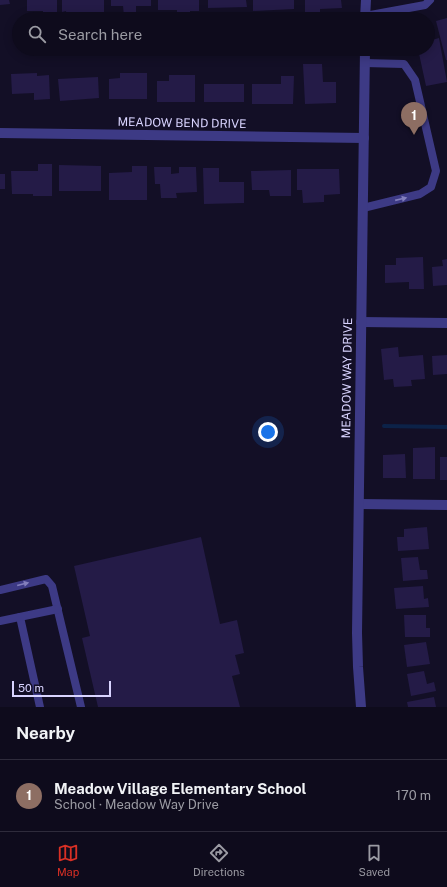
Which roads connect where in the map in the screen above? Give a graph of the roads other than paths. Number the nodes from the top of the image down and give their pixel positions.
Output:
1 (366, 0) edge
2 (430, 0) edge
3 (365, 12) edge
4 (391, 12) edge
5 (365, 56) edge
6 (365, 63) junction
7 (0, 133) edge
8 (364, 138) junction
9 (363, 208) junction
10 (361, 322) junction
11 (447, 323) edge
12 (359, 504) junction
13 (447, 505) edge
14 (0, 590) edge
15 (58, 609) junction
16 (20, 617) junction
17 (0, 621) edge
18 (40, 707) edge
19 (81, 707) edge
20 (361, 707) edge

1 - 3 street
2 - 4 lane
5 - 6 street, MEADOW WAY DRIVE
6 - 8 street, MEADOW WAY DRIVE
9 -> 6 lane
7 - 8 street, MEADOW BEND DRIVE
8 - 9 street, MEADOW WAY DRIVE
9 - 10 street, MEADOW WAY DRIVE
10 - 11 street
10 - 12 street, MEADOW WAY DRIVE
12 - 13 street
12 - 20 street, MEADOW WAY DRIVE
14 -> 15 lane
15 - 16 lane
15 - 19 lane
16 - 17 lane
16 - 18 lane

